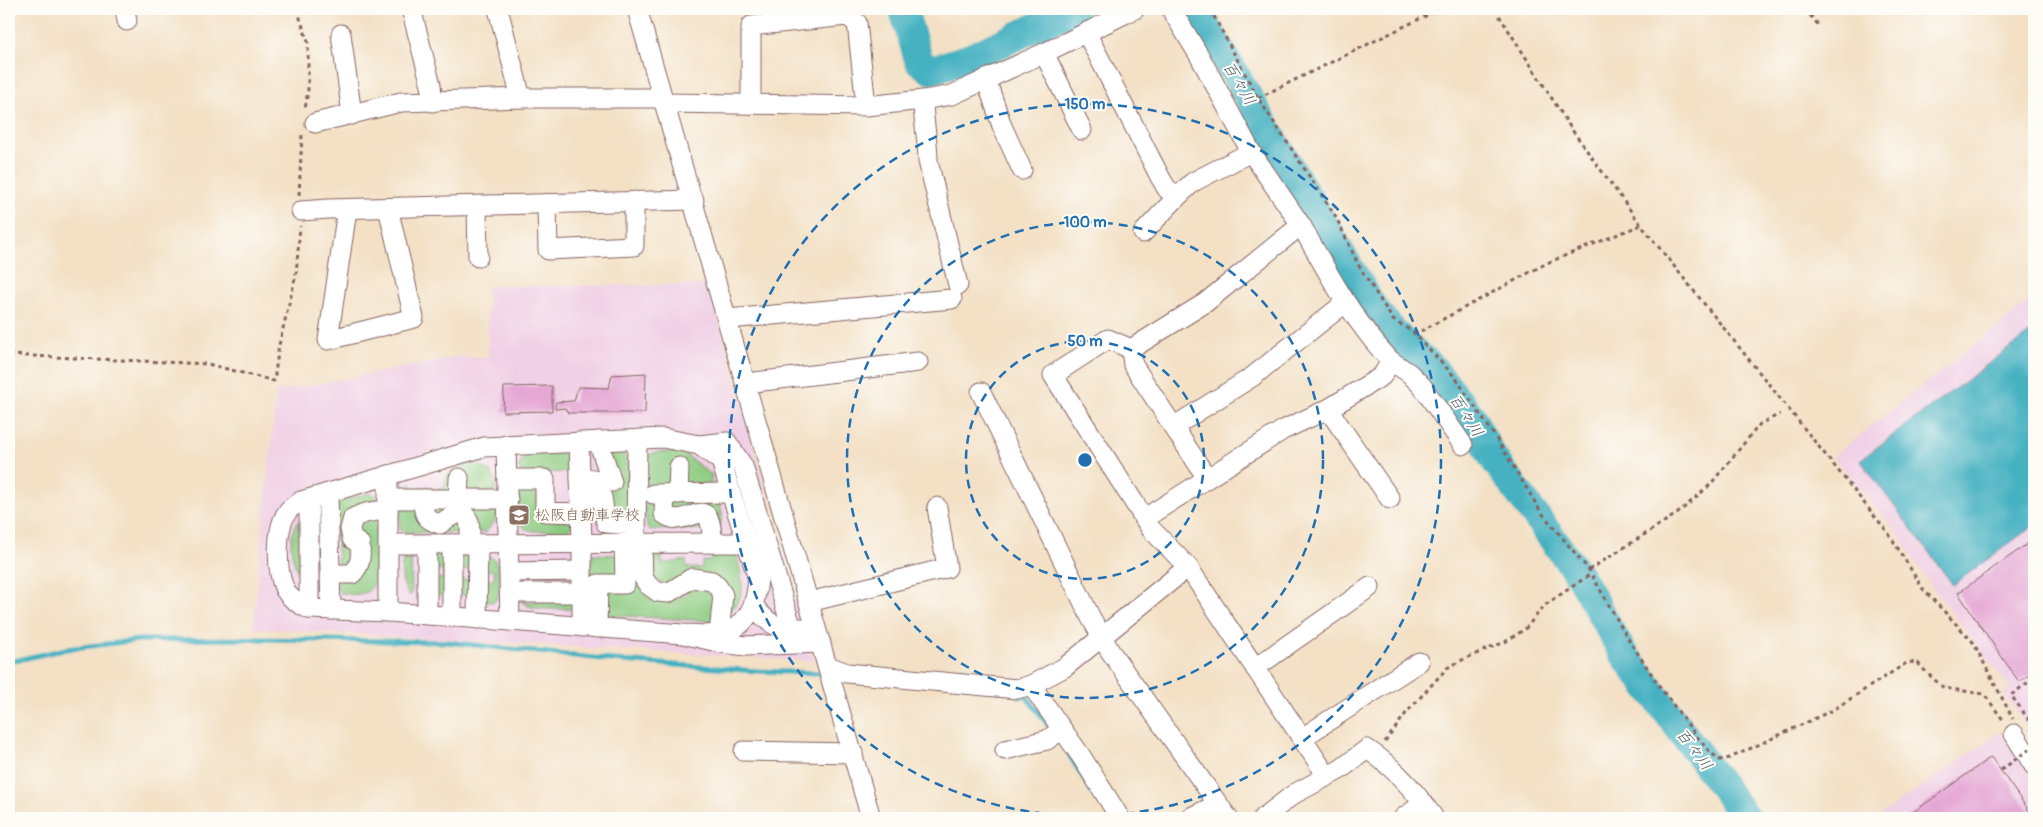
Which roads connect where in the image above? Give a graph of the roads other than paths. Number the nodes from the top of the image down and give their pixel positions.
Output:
1 (411, 9) edge
2 (498, 9) edge
3 (637, 9) edge
4 (1135, 9) edge
5 (1171, 9) edge
6 (1086, 32) junction
7 (341, 34) dead end
8 (1044, 53) junction
9 (986, 79) junction
10 (521, 98) junction
11 (664, 100) junction
12 (923, 100) junction
13 (433, 102) junction
14 (751, 104) junction
15 (866, 106) junction
16 (352, 115) junction
17 (307, 124) road end
18 (1082, 130) dead end
19 (1251, 152) junction
20 (1022, 170) dead end
21 (1177, 197) junction
22 (694, 200) junction
23 (634, 201) junction
24 (547, 204) junction
25 (477, 206) junction
26 (388, 208) junction
27 (347, 210) junction
28 (301, 211) road end
29 (1301, 225) junction
30 (1143, 233) dead end
31 (478, 258) dead end
32 (1345, 303) junction
33 (728, 319) junction
34 (1131, 349) junction
35 (1392, 361) junction
36 (918, 362) dead end
37 (746, 383) junction
38 (981, 392) dead end
39 (1328, 409) junction
40 (1173, 427) junction
41 (638, 440) junction
42 (598, 441) junction
43 (579, 442) junction
44 (506, 445) junction
45 (699, 445) junction
46 (1463, 446) dead end
47 (679, 467) dead end
48 (388, 476) junction
49 (580, 477) junction
50 (459, 478) dead end
51 (507, 478) junction
52 (1207, 478) junction
53 (731, 492) junction
54 (328, 493) junction
55 (672, 494) junction
56 (637, 495) junction
57 (309, 499) junction
58 (423, 499) junction
59 (458, 499) junction
60 (508, 499) junction
61 (1390, 499) dead end
62 (388, 505) junction
63 (581, 505) junction
64 (937, 507) dead end
65 (1145, 518) junction
66 (634, 539) junction
67 (582, 543) junction
68 (712, 543) junction
69 (747, 543) junction
70 (389, 544) junction
71 (427, 544) junction
72 (466, 544) junction
73 (510, 544) junction
74 (1188, 567) junction
75 (582, 571) junction
76 (510, 572) junction
77 (330, 574) junction
78 (459, 576) junction
79 (1370, 587) dead end
80 (510, 593) junction
81 (582, 593) junction
82 (809, 602) junction
83 (754, 606) junction
84 (309, 609) junction
85 (331, 610) junction
86 (388, 612) junction
87 (427, 615) junction
88 (452, 617) junction
89 (477, 619) junction
90 (510, 621) junction
91 (590, 627) junction
92 (792, 629) junction
93 (819, 635) junction
94 (1102, 637) junction
95 (721, 639) junction
96 (1419, 662) dead end
97 (828, 666) junction
98 (1255, 668) junction
99 (1031, 685) junction
100 (1056, 734) junction
101 (2014, 734) road end
102 (1302, 738) junction
103 (1005, 750) dead end
104 (744, 751) dead end
105 (853, 753) junction
106 (2034, 766) edge
107 (1327, 776) junction
108 (1223, 811) edge
109 (1429, 811) edge
110 (871, 818) edge
111 (1120, 818) edge
112 (1189, 818) edge
113 (1263, 818) edge
114 (1404, 818) edge

1 - 13 street
2 - 10 street
3 - 11 street
4 - 6 street
5 - 19 street
6 - 8 street
6 - 21 street
7 - 16 street
8 - 9 street
8 - 18 street
9 - 12 street
9 - 20 street
10 - 11 street
10 - 13 street
11 - 14 street
11 - 22 street
12 - 15 street
12 - 33 street
13 - 16 street
14 - 15 street
14 - 15 street
16 - 17 street
19 - 21 street
19 - 29 street
21 - 30 street
22 - 23 street
22 - 33 street
23 - 24 street
23 - 24 street
24 - 25 street
25 - 26 street
25 - 31 street
26 - 27 street
26 - 27 street
27 - 28 street
29 - 32 street
29 - 34 street
32 - 35 street
32 - 40 street
33 - 37 street
34 - 40 street
34 - 65 street
35 - 39 street
35 - 46 street
36 - 37 street
37 - 82 street
38 - 94 street
39 - 52 street
39 - 61 street
40 - 52 street
41 - 42 street
41 - 45 street
41 - 56 street
42 - 43 street
42 - 49 street
43 - 44 street
43 - 49 street
44 - 48 street
44 - 51 street
45 - 53 street
45 - 92 street
47 - 55 street
48 - 54 street
48 - 62 street
49 - 63 street
50 - 59 street
51 - 60 street
51 - 63 street
52 - 65 street
53 - 55 street
53 - 69 street
54 - 57 street
54 - 77 street
55 - 56 street
55 - 68 street
56 - 66 street
57 - 84 street
57 - 84 street
58 - 59 street
58 - 62 street
58 - 72 street
59 - 60 street
60 - 73 street
62 - 70 street
62 - 77 street
63 - 66 street
63 - 67 street
64 - 82 street
65 - 74 street
66 - 67 street
66 - 68 street
66 - 91 street
66 - 95 street
67 - 73 street
67 - 75 street
68 - 69 street
69 - 83 street
70 - 71 street
70 - 86 street
71 - 72 street
71 - 78 street
72 - 73 street
72 - 78 street
72 - 78 street
73 - 76 street
74 - 94 street
74 - 98 street
75 - 76 street
75 - 81 street
76 - 80 street
77 - 85 street
78 - 87 street
78 - 88 street
78 - 89 street
79 - 98 street
80 - 81 street
80 - 90 street
81 - 91 street
82 - 93 street
83 - 92 street
83 - 95 street
84 - 85 street
85 - 86 street
86 - 87 street
87 - 88 street
88 - 89 street
89 - 90 street
90 - 91 street
91 - 95 street
92 - 93 street
93 - 95 street
93 - 97 street
94 - 99 street
94 - 108 street
96 - 102 street
97 - 99 street
97 - 105 street
98 - 102 street
99 - 100 street
100 - 103 street
100 - 111 street
101 - 106 street
102 - 107 street
104 - 105 street
105 - 110 street
107 - 109 street
107 - 113 street
108 - 112 street
109 - 114 street

